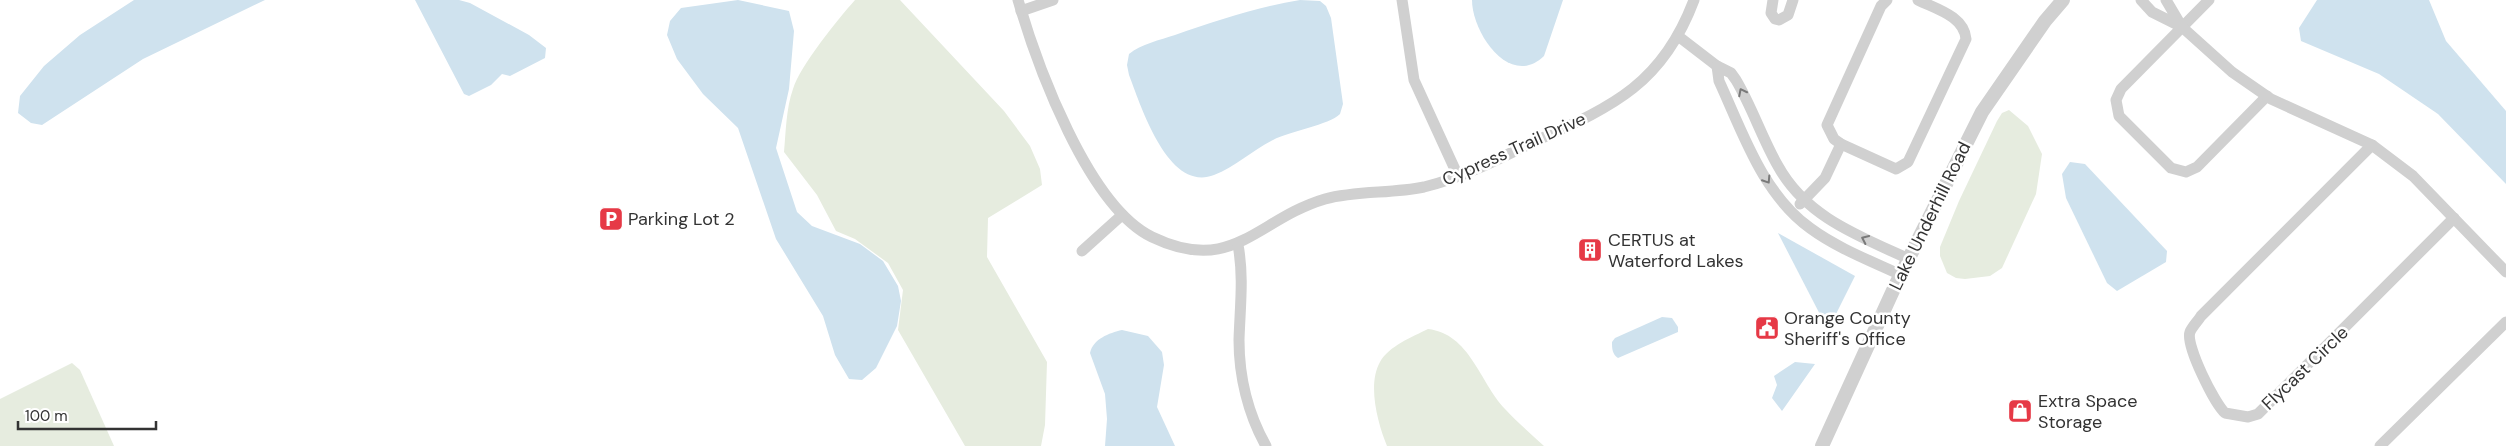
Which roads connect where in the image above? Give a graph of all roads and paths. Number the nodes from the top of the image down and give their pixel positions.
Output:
1 (1053, 0) edge
2 (1402, 0) edge
3 (1694, 0) edge
4 (1773, 0) edge
5 (1793, 0) edge
6 (1887, 0) edge
7 (1918, 0) edge
8 (2063, 0) edge
9 (2140, 0) edge
10 (2166, 0) edge
11 (2210, 0) edge
12 (1020, 5) edge
13 (2182, 27) junction
14 (1678, 36) junction
15 (1717, 66) junction
16 (2267, 96) junction
17 (1753, 115) junction
18 (1738, 122) junction
19 (1841, 144) junction
20 (2372, 145) junction
21 (1458, 176) junction
22 (1804, 200) junction
23 (1792, 212) junction
24 (1122, 215) junction
25 (2454, 218) junction
26 (1238, 245) junction
27 (1082, 252) dead end
28 (1909, 260) junction
29 (2506, 272) edge
30 (1901, 275) junction
31 (2506, 322) edge
32 (1266, 446) edge
33 (1822, 446) edge
34 (2380, 446) edge

1 - 12 street
2 - 21 street
3 - 14 street, Cypress Trail Drive
4 - 5 street
6 - 19 street
7 - 19 street
8 - 28 street, Lake Underhill Road
9 - 13 street
10 - 13 street
11 - 13 street
12 - 24 street, Cypress Trail Drive
13 - 16 street
13 - 16 street
14 - 15 street
14 - 21 street, Cypress Trail Drive
17 -> 15 street
15 - 18 street
16 - 20 street
17 - 18 street
17 - 22 street
18 -> 23 street
19 - 22 street
20 - 25 street
20 - 25 street, Flycast Circle
21 - 26 street, Cypress Trail Drive
22 - 23 street
28 -> 22 street
23 - 30 street
24 - 26 street, Cypress Trail Drive
24 - 27 street
25 - 29 street
26 - 32 street
28 - 30 street, Lake Underhill Road
30 - 33 street, Lake Underhill Road
31 - 34 street

